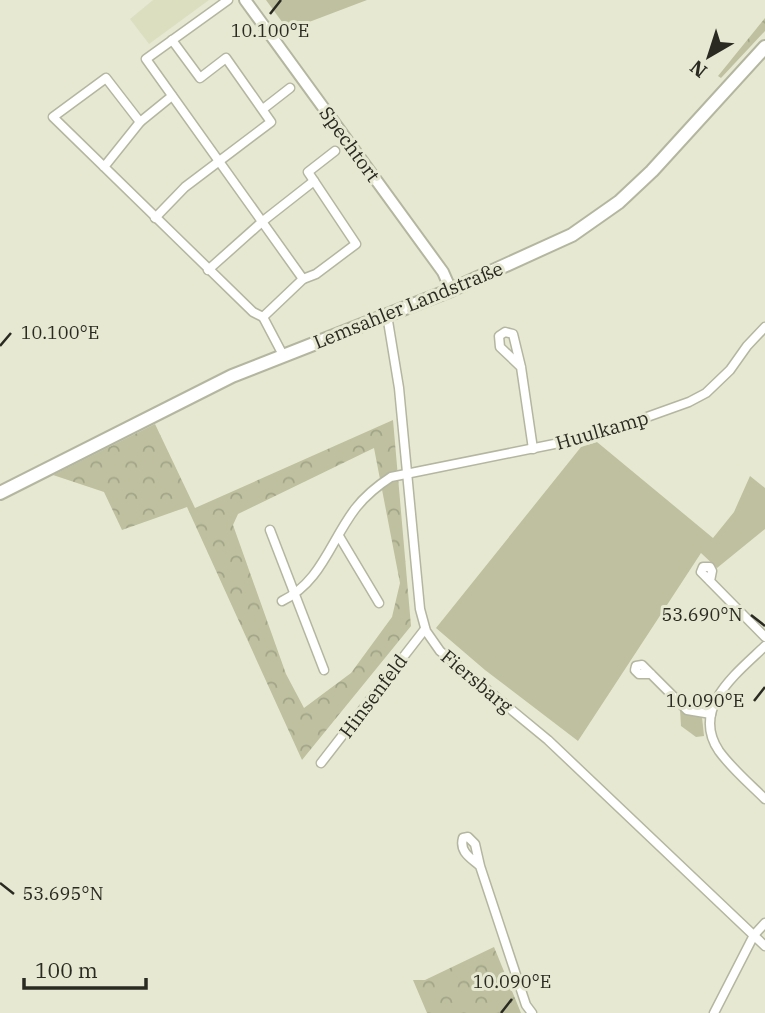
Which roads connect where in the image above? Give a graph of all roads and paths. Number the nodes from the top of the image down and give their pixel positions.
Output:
1 (228, 0) edge
2 (245, 0) edge
3 (172, 40) junction
4 (765, 47) edge
5 (290, 88) dead end
6 (172, 96) junction
7 (262, 109) junction
8 (141, 122) junction
9 (335, 151) dead end
10 (219, 160) junction
11 (104, 167) junction
12 (314, 181) junction
13 (155, 218) junction
14 (263, 221) junction
15 (208, 270) junction
16 (303, 279) junction
17 (451, 290) junction
18 (387, 315) junction
19 (263, 317) junction
20 (765, 327) edge
21 (283, 355) junction
22 (521, 368) dead end
23 (533, 449) junction
24 (408, 473) junction
25 (0, 493) edge
26 (270, 530) dead end
27 (339, 536) junction
28 (710, 581) dead end
29 (295, 595) junction
30 (282, 601) dead end
31 (379, 603) dead end
32 (425, 629) junction
33 (765, 637) edge
34 (765, 646) edge
35 (324, 670) dead end
36 (651, 674) dead end
37 (711, 714) junction
38 (321, 763) dead end
39 (765, 799) edge
40 (480, 866) dead end
41 (765, 923) edge
42 (754, 935) junction
43 (765, 946) edge
44 (532, 1013) edge
45 (714, 1013) edge

1 - 3 street
2 - 17 street, Spechtort
3 - 6 street
3 - 7 street
4 - 17 main road, Lemsahler Landstraße
5 - 7 street
6 - 8 street
6 - 10 street
7 - 10 street
8 - 11 street
8 - 11 street
9 - 12 street
10 - 13 street
10 - 14 street
11 - 13 street
12 - 14 street
12 - 16 street
13 - 15 street
14 - 15 street
14 - 16 street
15 - 19 street
16 - 19 street
17 - 18 main road, Lemsahler Landstraße
18 - 21 main road, Lemsahler Landstraße
18 - 24 street, Fiersbarg
19 - 21 street
20 - 23 street, Huulkamp
21 - 25 main road, Lemsahler Landstraße
22 - 23 street
23 - 24 street, Huulkamp
24 - 27 street, Huulkamp
24 - 32 street, Fiersbarg
26 - 29 street
27 - 29 street, Huulkamp
27 - 31 street
28 - 33 street
29 - 30 street
29 - 35 street
32 - 38 street, Hinsenfeld
32 - 42 street, Fiersbarg
34 - 37 street
36 - 37 street
37 - 39 street
40 - 44 street
41 - 42 street
42 - 43 street, Fiersbarg
42 - 45 street

